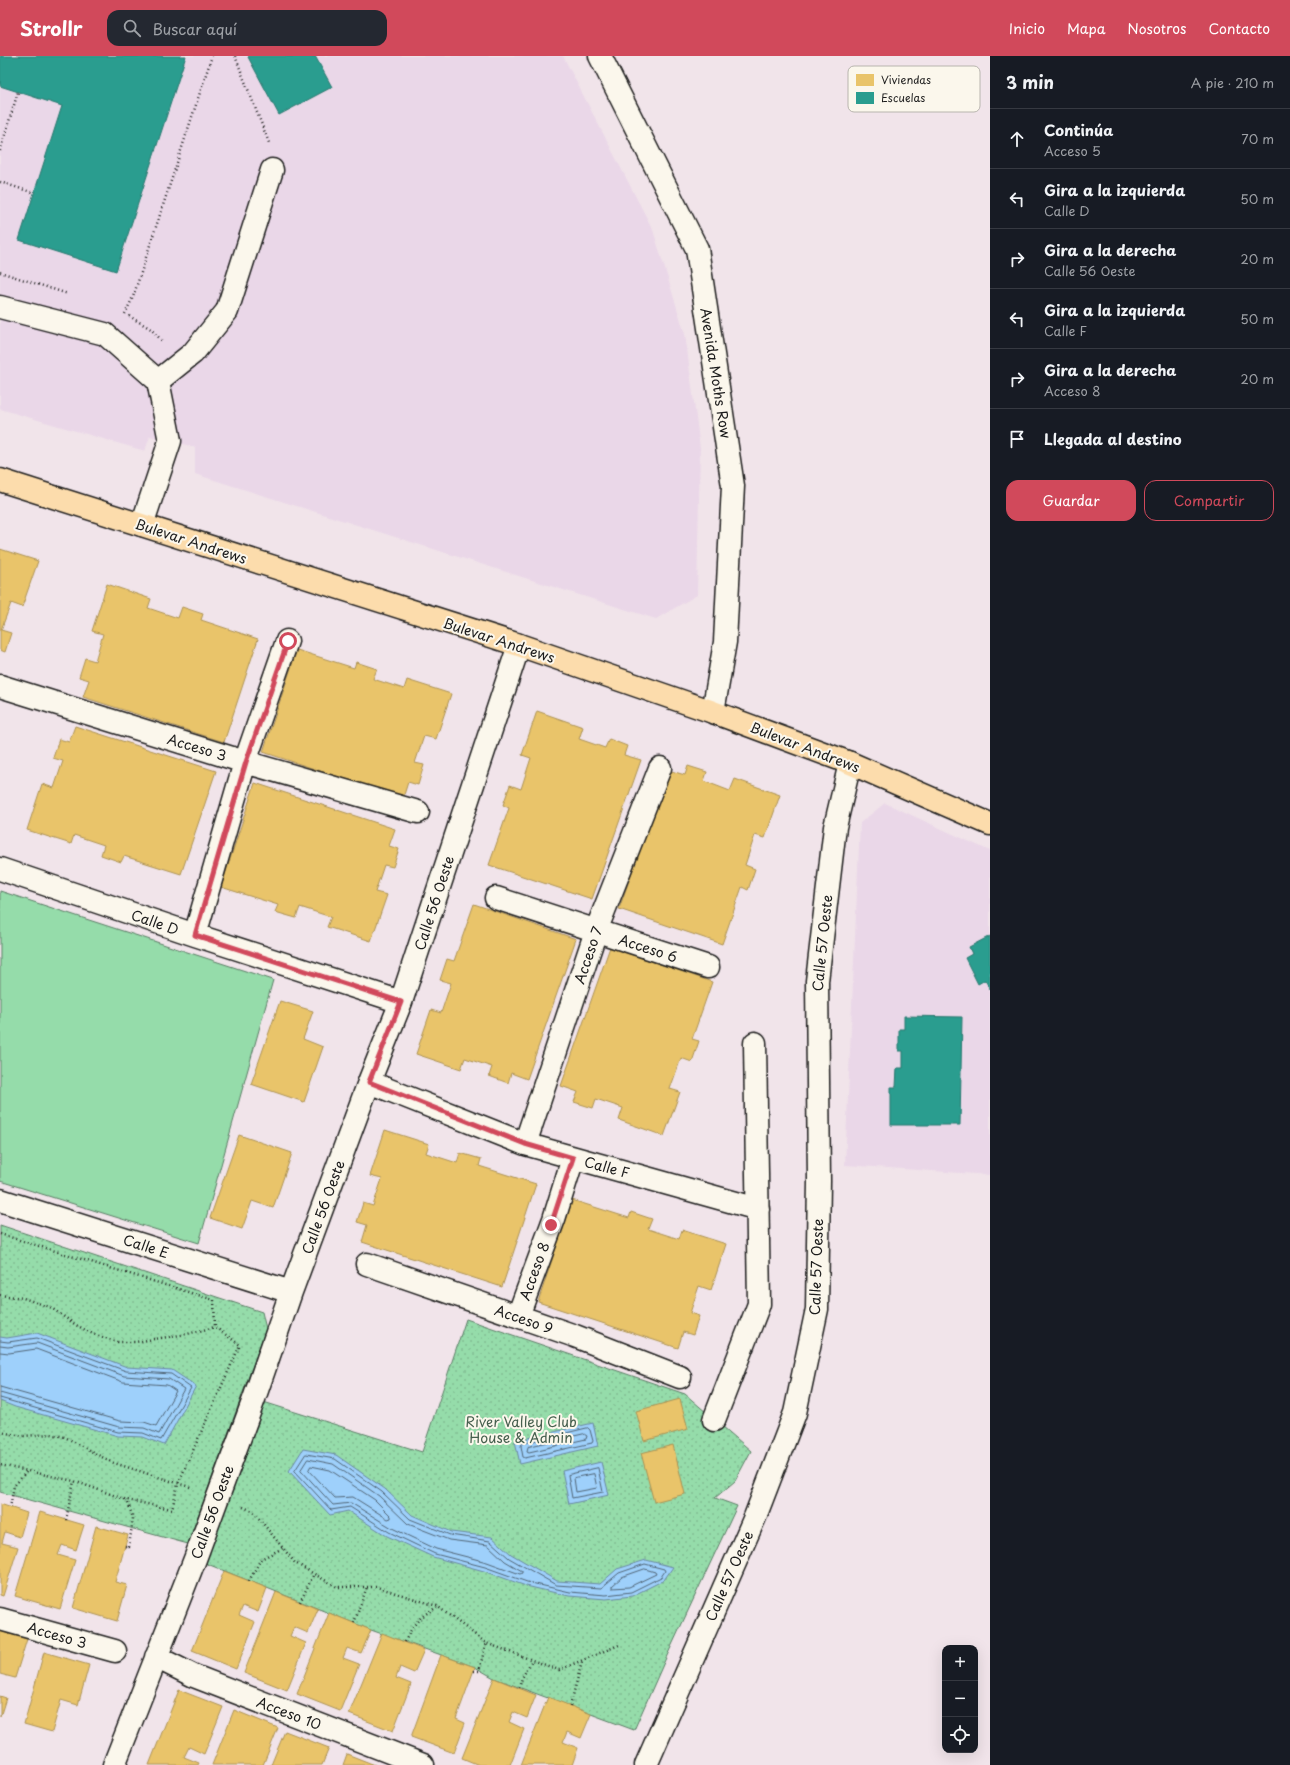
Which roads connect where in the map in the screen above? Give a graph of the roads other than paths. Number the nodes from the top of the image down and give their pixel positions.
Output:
1 (600, 56) edge
2 (272, 170) road end
3 (0, 307) edge
4 (158, 381) junction
5 (0, 480) edge
6 (142, 525) junction
7 (288, 641) dead end
8 (519, 645) junction
9 (0, 686) edge
10 (713, 712) junction
11 (246, 762) junction
12 (850, 763) junction
13 (660, 768) dead end
14 (418, 812) dead end
15 (990, 824) edge
16 (0, 869) edge
17 (496, 898) dead end
18 (596, 931) junction
19 (195, 935) junction
20 (708, 968) dead end
21 (401, 1002) junction
22 (755, 1043) dead end
23 (369, 1082) junction
24 (525, 1144) junction
25 (573, 1158) junction
26 (0, 1200) edge
27 (758, 1209) junction
28 (367, 1264) dead end
29 (291, 1292) junction
30 (518, 1316) junction
31 (680, 1377) dead end
32 (714, 1420) dead end
33 (0, 1619) edge
34 (115, 1651) dead end
35 (156, 1657) junction
36 (114, 1765) edge
37 (423, 1765) edge
38 (646, 1765) edge

1 - 10 street, Avenida Moths Row
2 - 4 street
3 - 4 street
4 - 6 street
5 - 6 main road, Bulevar Andrews
6 - 8 main road, Bulevar Andrews
7 - 11 street
8 - 10 main road, Bulevar Andrews
8 - 21 street, Calle 56 Oeste
9 - 11 street, Acceso 3
10 - 12 main road, Bulevar Andrews
11 - 14 street, Acceso 3
11 - 19 street
12 - 15 main road, Bulevar Andrews
12 - 38 street, Calle 57 Oeste
13 - 18 street, Acceso 7
16 - 19 street, Calle D
17 - 18 street, Acceso 6
18 - 20 street, Acceso 6
18 - 24 street, Acceso 7
19 - 21 street, Calle D
21 - 23 street, Calle 56 Oeste
22 - 27 street
23 - 24 street, Calle F
23 - 29 street, Calle 56 Oeste
24 - 25 street, Calle F
25 - 27 street, Calle F
25 - 30 street, Acceso 8
26 - 29 street, Calle E
27 - 32 street
28 - 30 street, Acceso 9
29 - 35 street, Calle 56 Oeste
30 - 31 street, Acceso 9
33 - 34 street, Acceso 3
35 - 36 street, Calle 56 Oeste
35 - 37 street, Acceso 10

